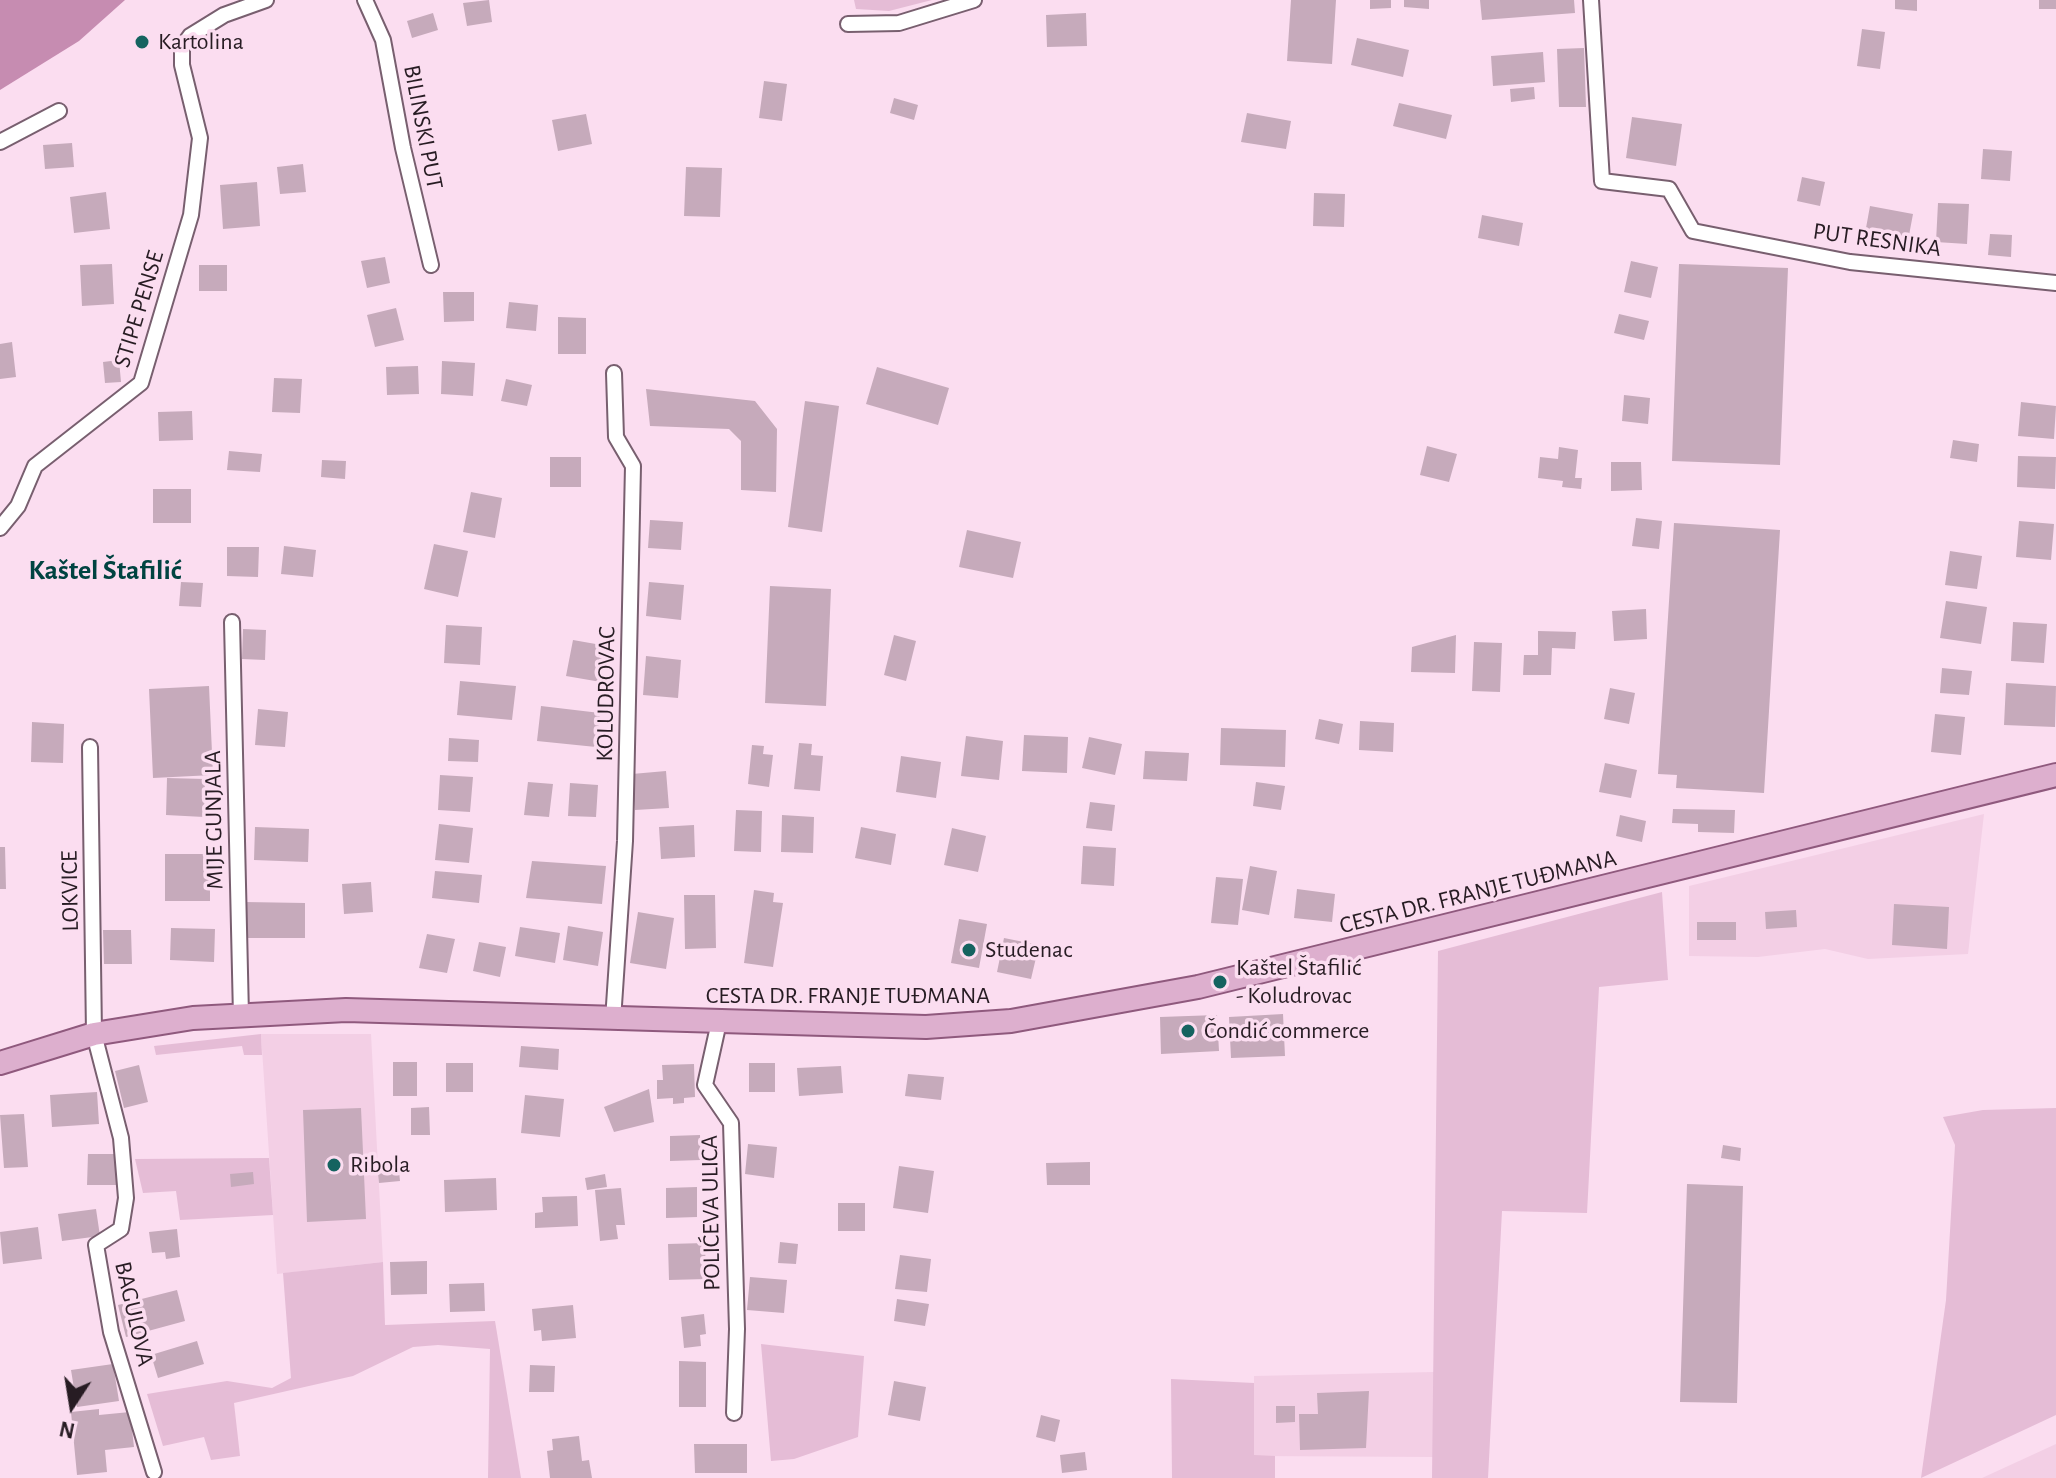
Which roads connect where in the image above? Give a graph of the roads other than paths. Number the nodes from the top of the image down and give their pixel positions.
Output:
1 (266, 0) edge
2 (365, 0) edge
3 (974, 0) edge
4 (1591, 0) edge
5 (848, 24) dead end
6 (59, 111) dead end
7 (0, 142) edge
8 (431, 265) dead end
9 (2056, 283) edge
10 (614, 373) dead end
11 (0, 528) edge
12 (232, 622) dead end
13 (90, 747) dead end
14 (2056, 775) edge
15 (241, 1016) junction
16 (613, 1020) junction
17 (719, 1022) junction
18 (94, 1034) junction
19 (0, 1063) edge
20 (734, 1413) dead end
21 (154, 1472) dead end

1 - 11 street, STIPE PENSE
2 - 8 street, BILINSKI PUT
3 - 5 street
4 - 9 street, PUT RESNIKA
6 - 7 street
10 - 16 street, KOLUDROVAC
12 - 15 street, MIJE GUNJALA
13 - 18 street, LOKVICE
14 - 17 main road, CESTA DR. FRANJE TUĐMANA
15 - 16 main road, CESTA DR. FRANJE TUĐMANA
15 - 18 main road, CESTA DR. FRANJE TUĐMANA
16 - 17 main road, CESTA DR. FRANJE TUĐMANA
17 - 20 street, POLIĆEVA ULICA
18 - 19 main road, CESTA DR. FRANJE TUĐMANA
18 - 21 street, BAGULOVA

